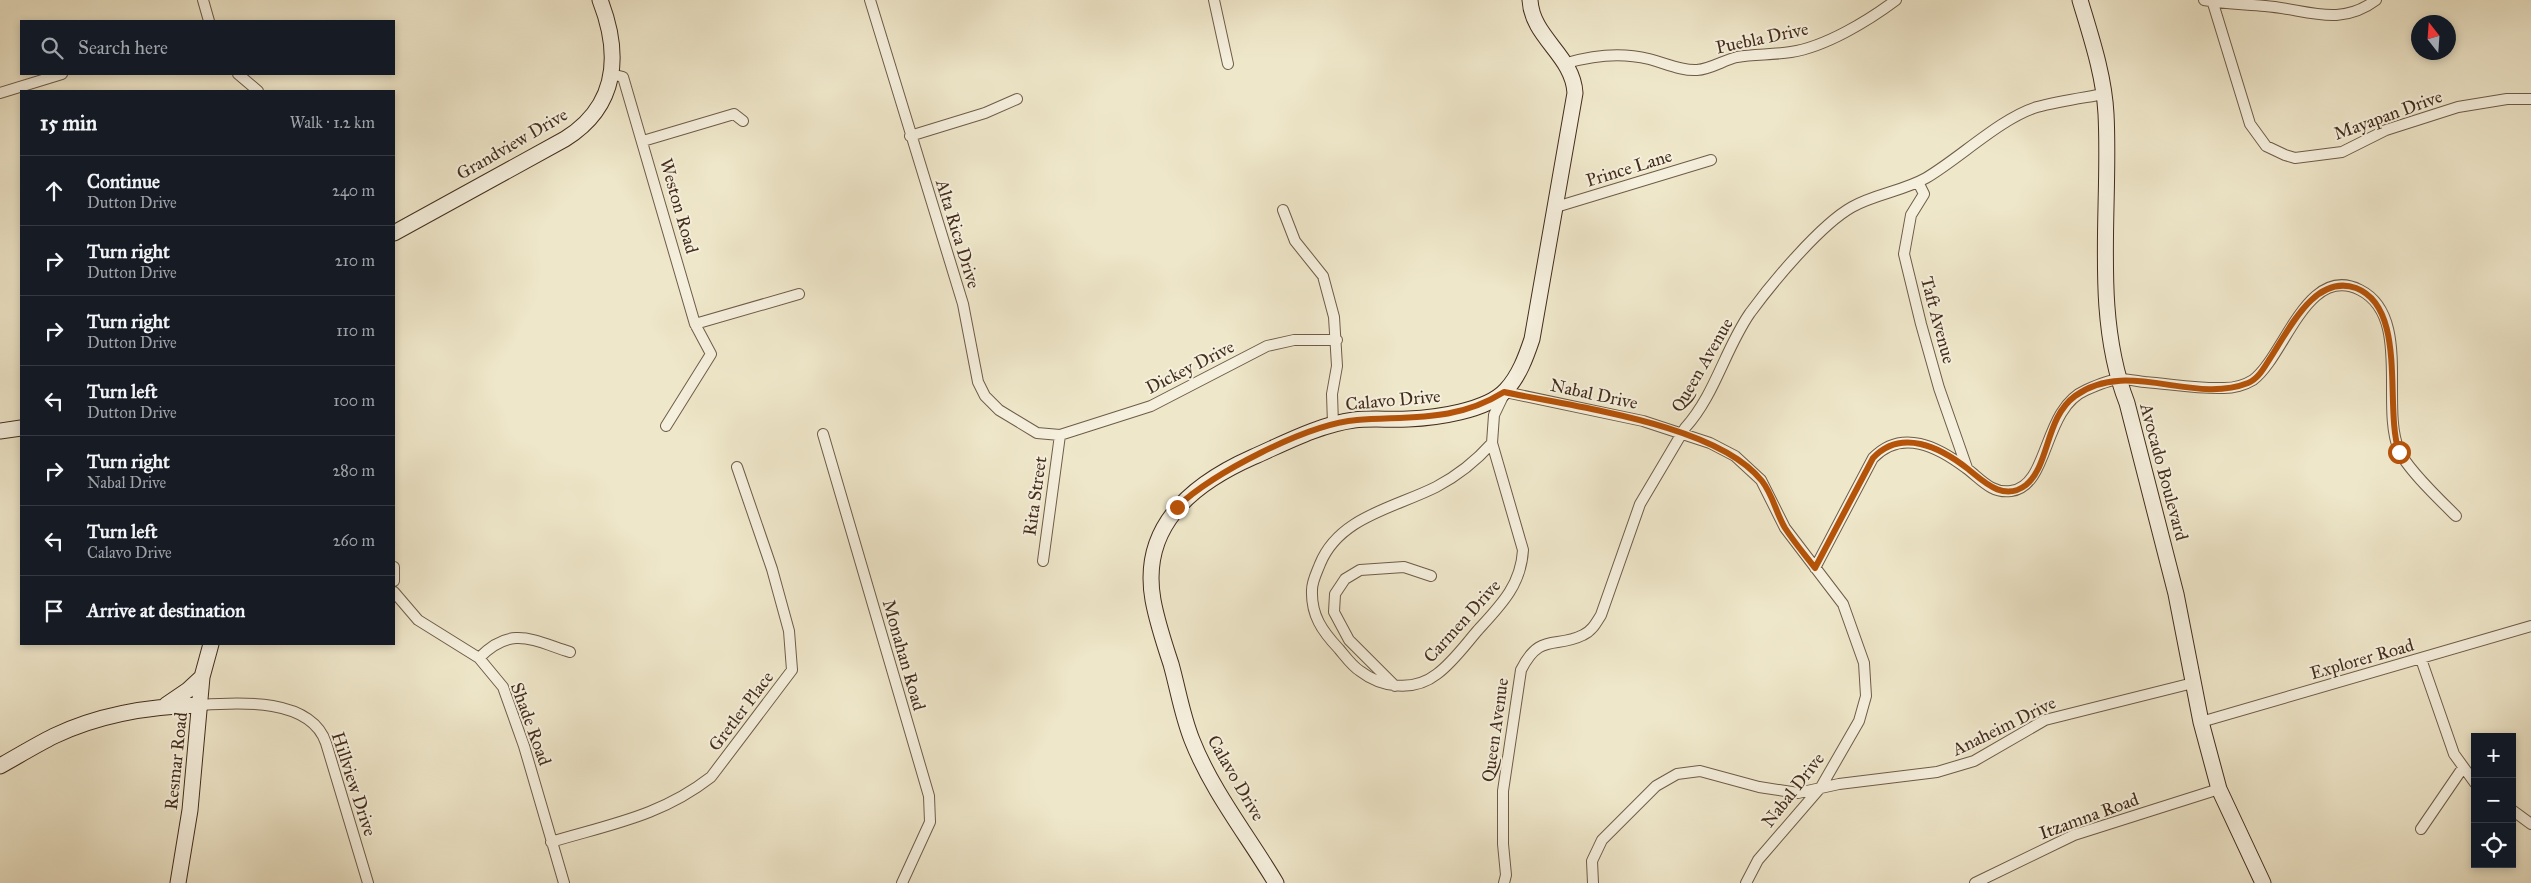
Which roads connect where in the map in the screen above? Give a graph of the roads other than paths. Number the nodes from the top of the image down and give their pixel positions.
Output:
1 (202, 0) edge
2 (600, 0) edge
3 (870, 0) edge
4 (1214, 0) edge
5 (1530, 0) edge
6 (1896, 0) edge
7 (2080, 0) edge
8 (2209, 0) edge
9 (2376, 0) edge
10 (209, 20) edge
11 (1567, 62) junction
12 (1228, 64) dead end
13 (612, 74) junction
14 (59, 75) edge
15 (239, 75) edge
16 (257, 90) edge
17 (0, 93) edge
18 (2104, 94) junction
19 (1017, 99) dead end
20 (2531, 99) edge
21 (743, 121) dead end
22 (910, 136) junction
23 (643, 141) junction
24 (1712, 160) dead end
25 (1918, 182) junction
26 (1556, 207) junction
27 (1283, 210) dead end
28 (395, 232) edge
29 (800, 294) dead end
30 (695, 324) junction
31 (1337, 340) junction
32 (2118, 379) junction
33 (1504, 392) junction
34 (1333, 424) junction
35 (666, 426) dead end
36 (20, 428) edge
37 (0, 431) edge
38 (1682, 432) junction
39 (823, 434) dead end
40 (1060, 435) junction
41 (1492, 443) junction
42 (738, 467) dead end
43 (1967, 468) junction
44 (2456, 516) dead end
45 (1043, 560) dead end
46 (1815, 568) junction
47 (1431, 576) dead end
48 (395, 593) edge
49 (2531, 626) edge
50 (211, 645) edge
51 (570, 652) dead end
52 (479, 658) junction
53 (2422, 659) junction
54 (202, 677) junction
55 (2193, 684) junction
56 (1395, 686) junction
57 (166, 705) junction
58 (201, 705) junction
59 (2201, 722) junction
60 (0, 766) edge
61 (2462, 769) junction
62 (2471, 779) edge
63 (1821, 787) junction
64 (2219, 789) junction
65 (2516, 813) edge
66 (2531, 824) edge
67 (2421, 829) dead end
68 (552, 842) junction
69 (178, 883) edge
70 (368, 883) edge
71 (564, 883) edge
72 (902, 883) edge
73 (1276, 883) edge
74 (1504, 883) edge
75 (1593, 883) edge
76 (1746, 883) edge
77 (1974, 883) edge
78 (2263, 883) edge

1 - 10 street
2 - 13 street, Grandview Drive
3 - 22 street, Alta Rica Drive
4 - 12 street
5 - 11 street, Calavo Drive
6 - 11 street, Puebla Drive
7 - 18 street, Avocado Boulevard
8 - 9 street
8 - 20 street, Mayapan Drive
11 - 26 street, Calavo Drive
13 - 23 street, Weston Road
13 - 28 street, Grandview Drive
14 - 17 street
15 - 16 street
18 - 25 street, Queen Avenue
18 - 32 street, Avocado Boulevard
19 - 22 street
21 - 23 street
22 - 40 street, Alta Rica Drive
23 - 30 street, Weston Road
24 - 26 street, Prince Lane
25 - 38 street, Queen Avenue
25 - 43 street, Taft Avenue
26 - 33 street, Calavo Drive
27 - 31 street
29 - 30 street
30 - 35 street, Weston Road
31 - 34 street
31 - 40 street, Dickey Drive
32 - 43 street
32 - 44 street
32 - 55 street, Avocado Boulevard
33 - 34 street, Calavo Drive
33 - 38 street, Nabal Drive
33 - 41 street, Carmen Drive
34 - 73 street, Calavo Drive
36 - 37 street
38 - 46 street, Nabal Drive
38 - 74 street, Queen Avenue
39 - 72 street, Monahan Road
40 - 45 street, Rita Street
41 - 56 street, Carmen Drive
41 - 56 street, Carmen Drive
42 - 68 street, Gretler Place
43 - 46 street
46 - 63 street, Nabal Drive
47 - 56 street
48 - 52 street, Shade Road
49 - 53 street, Explorer Road
50 - 54 street, Resmar Road
51 - 52 street
52 - 68 street, Shade Road
53 - 59 street, Explorer Road
53 - 61 street
54 - 57 street
54 - 58 street, Resmar Road
55 - 59 street, Avocado Boulevard
55 - 63 street, Anaheim Drive
57 - 58 street
57 - 60 street
58 - 69 street, Resmar Road
58 - 70 street, Hillview Drive
59 - 64 street, Avocado Boulevard
61 - 62 street
61 - 67 street
63 - 75 street, Anaheim Drive
63 - 76 street, Nabal Drive
64 - 77 street, Itzamna Road
64 - 78 street, Avocado Boulevard
65 - 66 street
68 - 71 street, Shade Road

